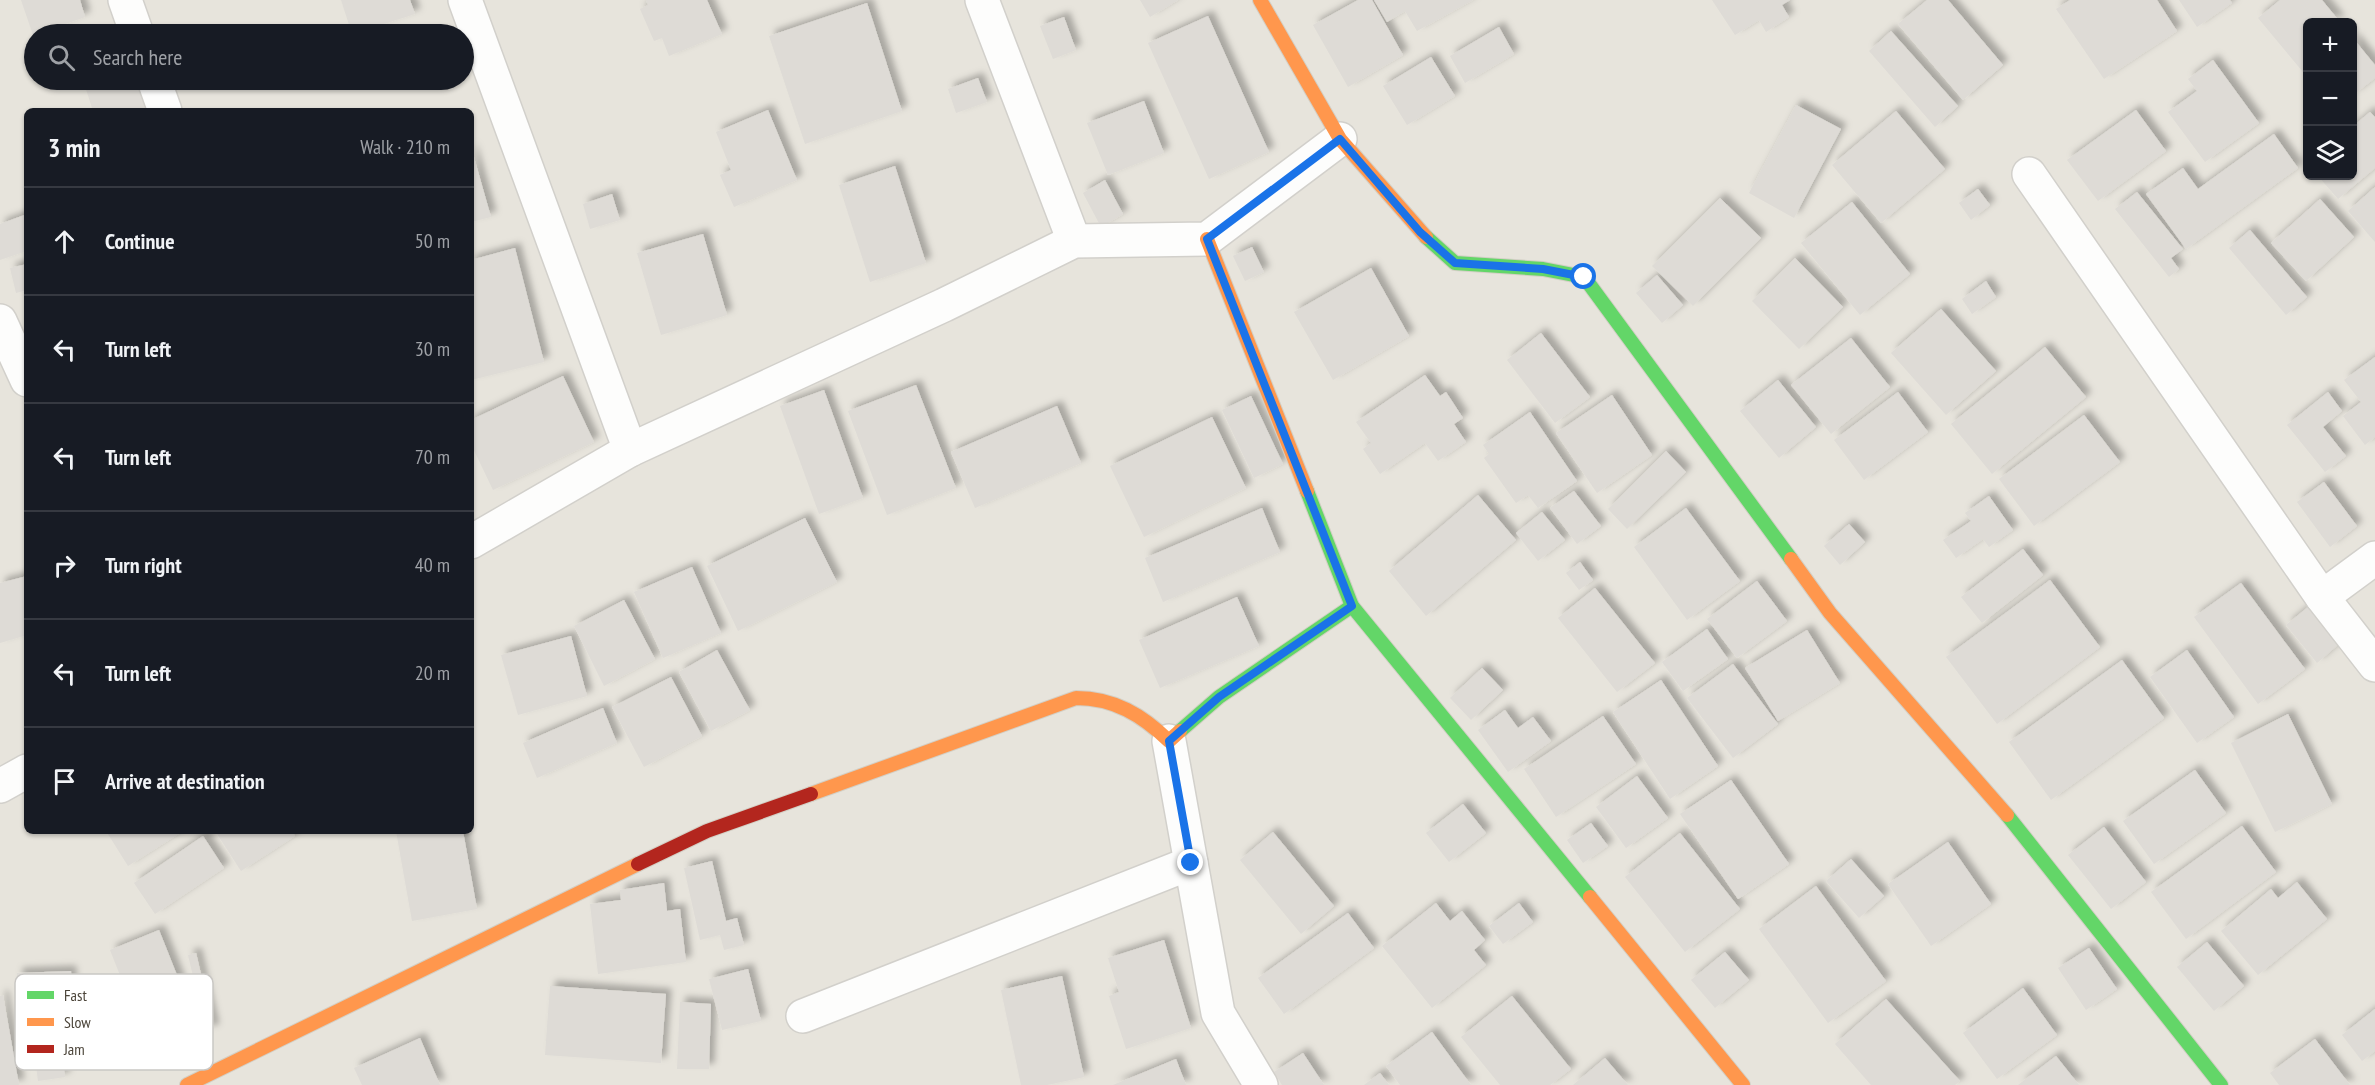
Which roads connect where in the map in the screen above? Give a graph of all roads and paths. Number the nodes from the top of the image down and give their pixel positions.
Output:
1 (125, 0) edge
2 (465, 0) edge
3 (982, 0) edge
4 (1260, 0) edge
5 (133, 24) edge
6 (474, 24) edge
7 (474, 25) edge
8 (158, 90) edge
9 (164, 108) edge
10 (1340, 139) junction
11 (2029, 174) dead end
12 (1207, 239) junction
13 (1074, 241) junction
14 (0, 321) edge
15 (24, 373) edge
16 (630, 450) junction
17 (474, 540) edge
18 (2375, 558) edge
19 (2322, 597) junction
20 (1352, 606) junction
21 (2375, 665) edge
22 (1169, 741) junction
23 (24, 773) edge
24 (0, 786) edge
25 (1191, 863) junction
26 (802, 1016) dead end
27 (187, 1085) edge
28 (1261, 1085) edge
29 (1743, 1085) edge
30 (2221, 1085) edge

1 - 5 street
2 - 6 street
3 - 13 street
4 - 10 street
7 - 16 street
8 - 9 street
10 - 12 street
10 - 30 street
11 - 19 street
12 - 13 street
12 - 20 street
13 - 16 street
14 - 15 street
16 - 17 street
18 - 19 street
19 - 21 street
20 - 22 street
20 - 29 street
22 - 25 street
22 - 27 street
23 - 24 street
25 - 26 street
25 - 28 street

